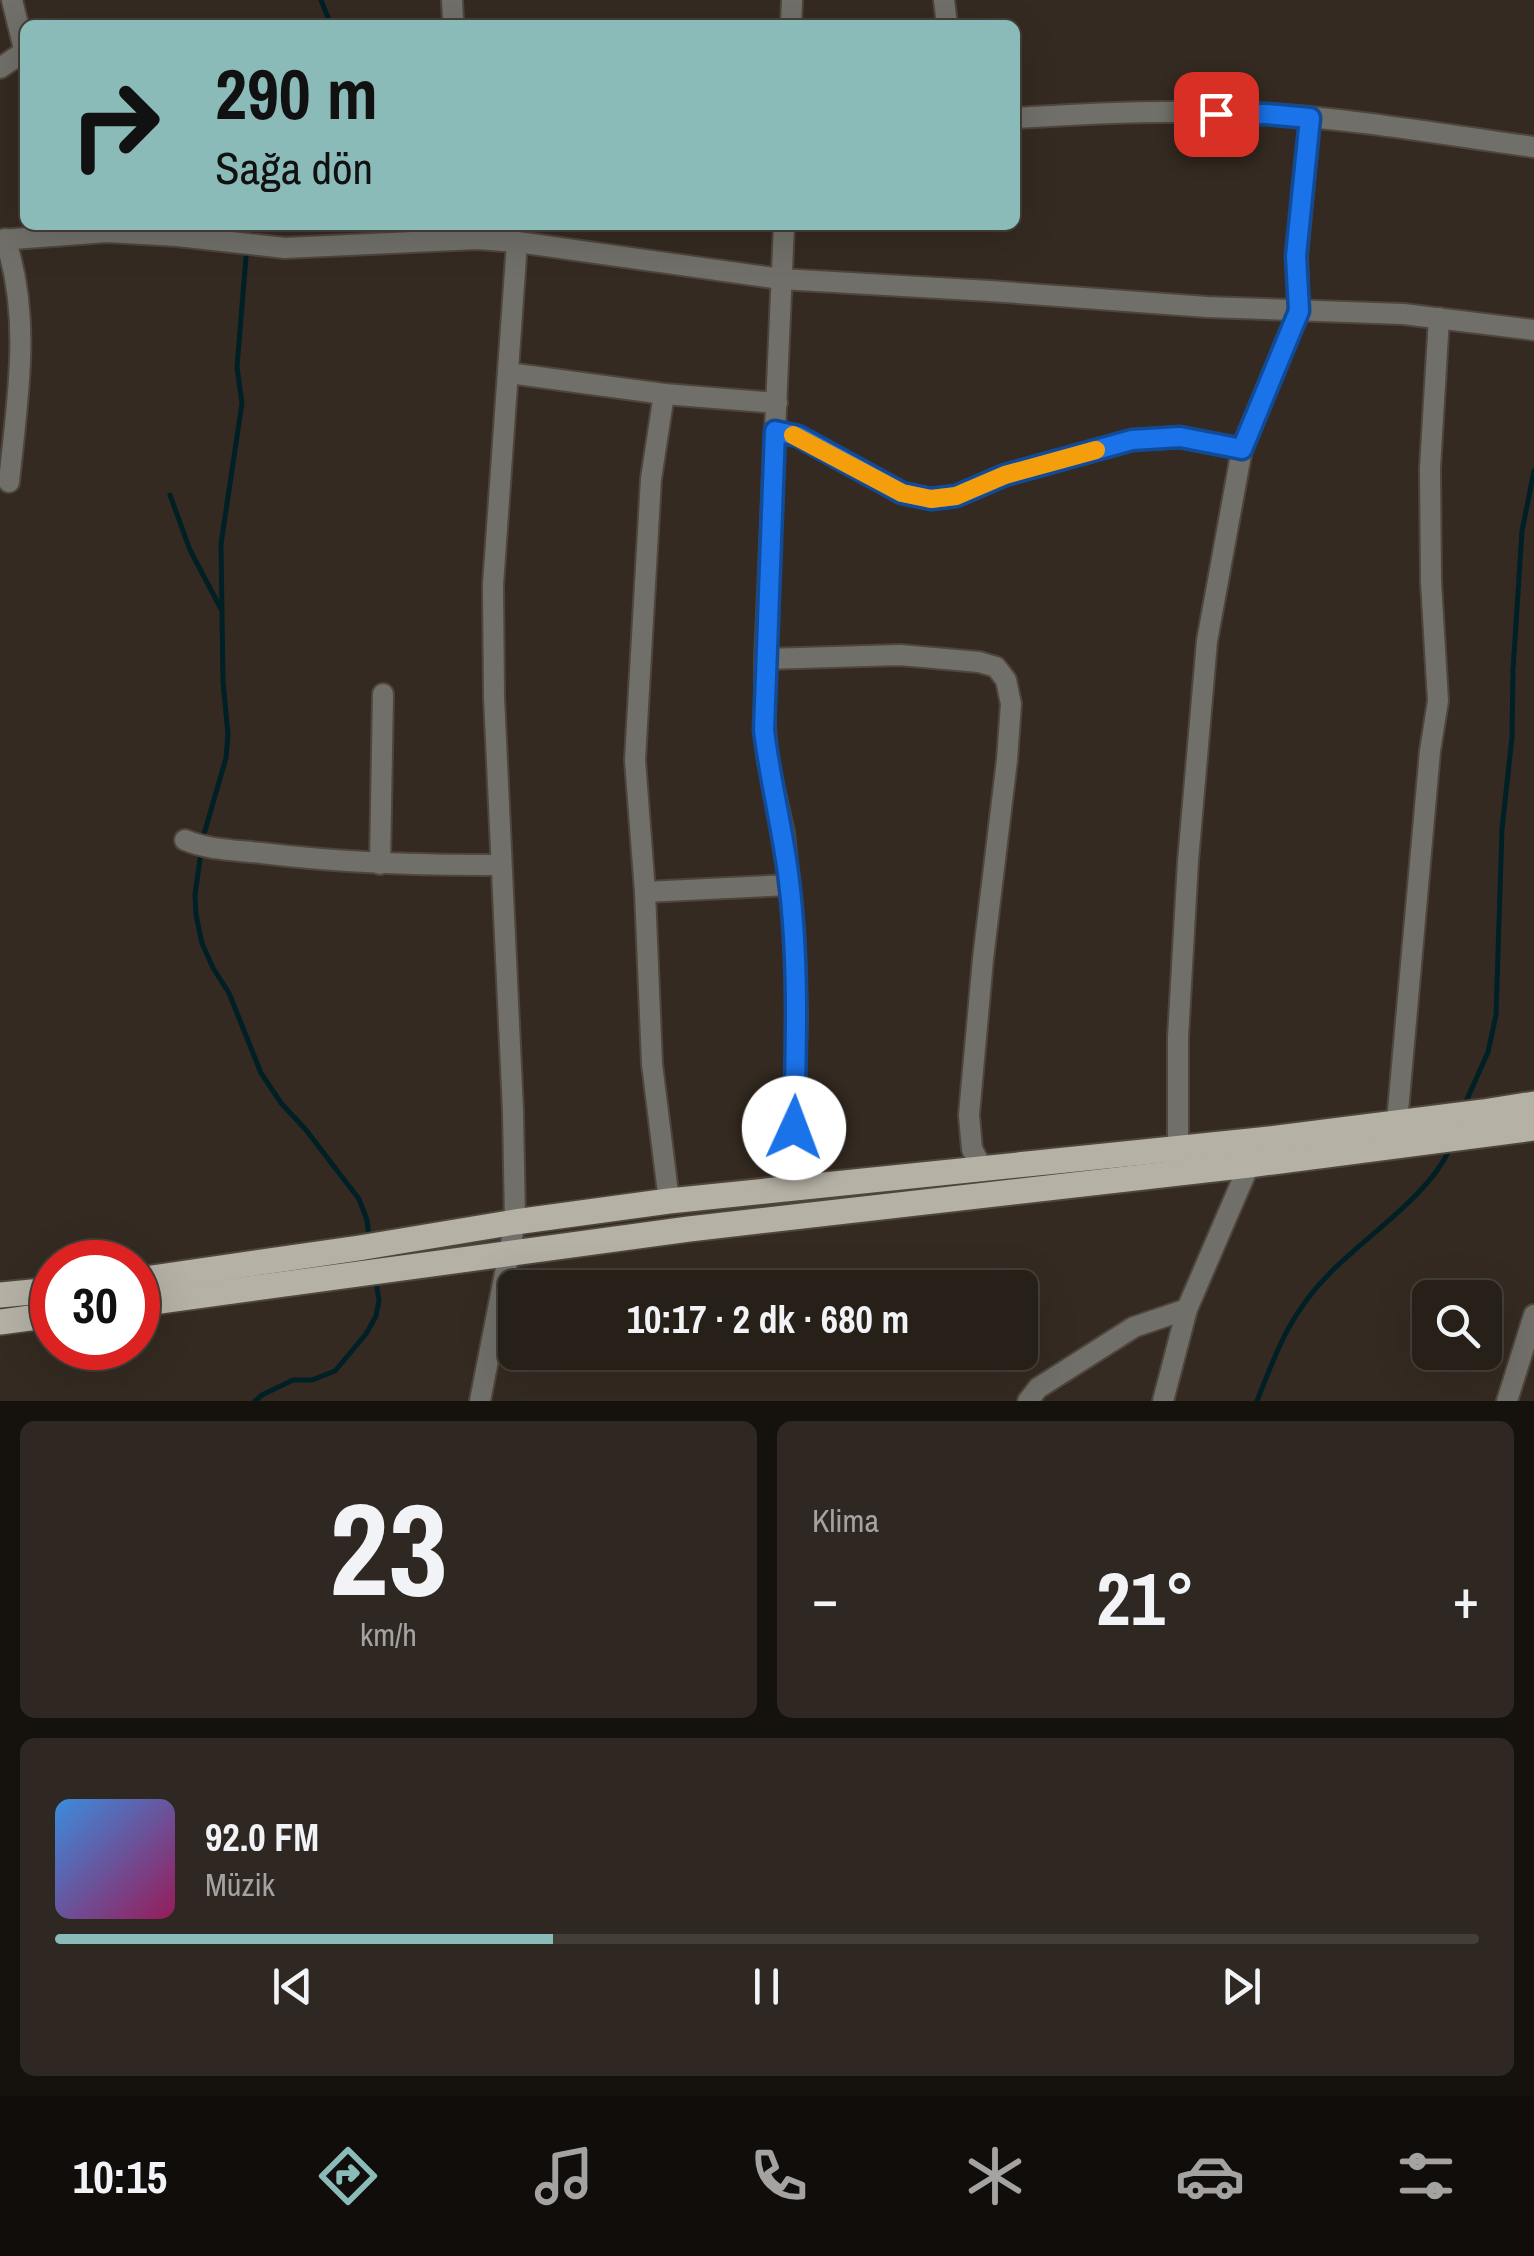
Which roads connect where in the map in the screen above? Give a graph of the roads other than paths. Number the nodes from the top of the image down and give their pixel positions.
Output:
1 (12, 0) edge
2 (20, 32) edge
3 (1020, 118) edge
4 (1310, 118) junction
5 (1534, 148) edge
6 (64, 230) edge
7 (82, 230) edge
8 (784, 230) edge
9 (3, 240) edge
10 (517, 242) junction
11 (781, 279) junction
12 (1299, 311) junction
13 (1439, 318) junction
14 (1534, 330) edge
15 (508, 373) junction
16 (664, 394) junction
17 (777, 402) junction
18 (775, 431) junction
19 (1242, 449) junction
20 (8, 482) dead end
21 (766, 658) junction
22 (383, 694) dead end
23 (196, 844) dead end
24 (380, 864) junction
25 (500, 865) junction
26 (790, 885) junction
27 (645, 892) junction
28 (1534, 1104) edge
29 (1398, 1122) junction
30 (1479, 1125) junction
31 (1534, 1128) edge
32 (1178, 1160) junction
33 (1249, 1164) junction
34 (984, 1170) junction
35 (803, 1187) junction
36 (669, 1201) junction
37 (515, 1222) junction
38 (509, 1253) junction
39 (374, 1259) junction
40 (160, 1278) edge
41 (30, 1292) edge
42 (0, 1295) edge
43 (160, 1300) edge
44 (1187, 1309) junction
45 (1534, 1315) edge
46 (30, 1318) edge
47 (0, 1322) edge
48 (480, 1401) edge
49 (1028, 1401) edge
50 (1163, 1401) edge
51 (1508, 1401) edge

1 - 2 street
3 - 4 street
4 - 5 street
4 - 12 street
6 - 9 street
7 - 10 street
8 - 11 street
9 - 20 street
10 - 11 street
10 - 15 street
11 - 12 street
11 - 17 street
12 - 13 street
12 - 19 street
13 - 14 street
13 - 29 street
15 - 16 street
15 - 25 street
16 - 17 street
16 - 27 street
17 - 18 street
18 - 19 street
18 - 21 street
19 - 32 street
21 - 26 street
21 - 34 street
22 - 24 street
23 - 24 street
24 - 25 street
25 - 37 street
26 - 27 street
26 - 35 street
27 - 36 street
28 - 30 main road
29 - 30 main road
29 - 32 main road
30 - 31 main road
30 - 33 main road
32 - 33 main road
32 - 34 main road
32 - 38 main road
33 - 44 street
34 - 35 main road
35 - 36 main road
36 - 37 main road
37 - 38 street
37 - 39 main road
38 - 39 main road
38 - 48 street
39 - 40 main road
39 - 43 main road
41 - 42 main road
44 - 49 street
44 - 50 street
45 - 51 street
46 - 47 main road

